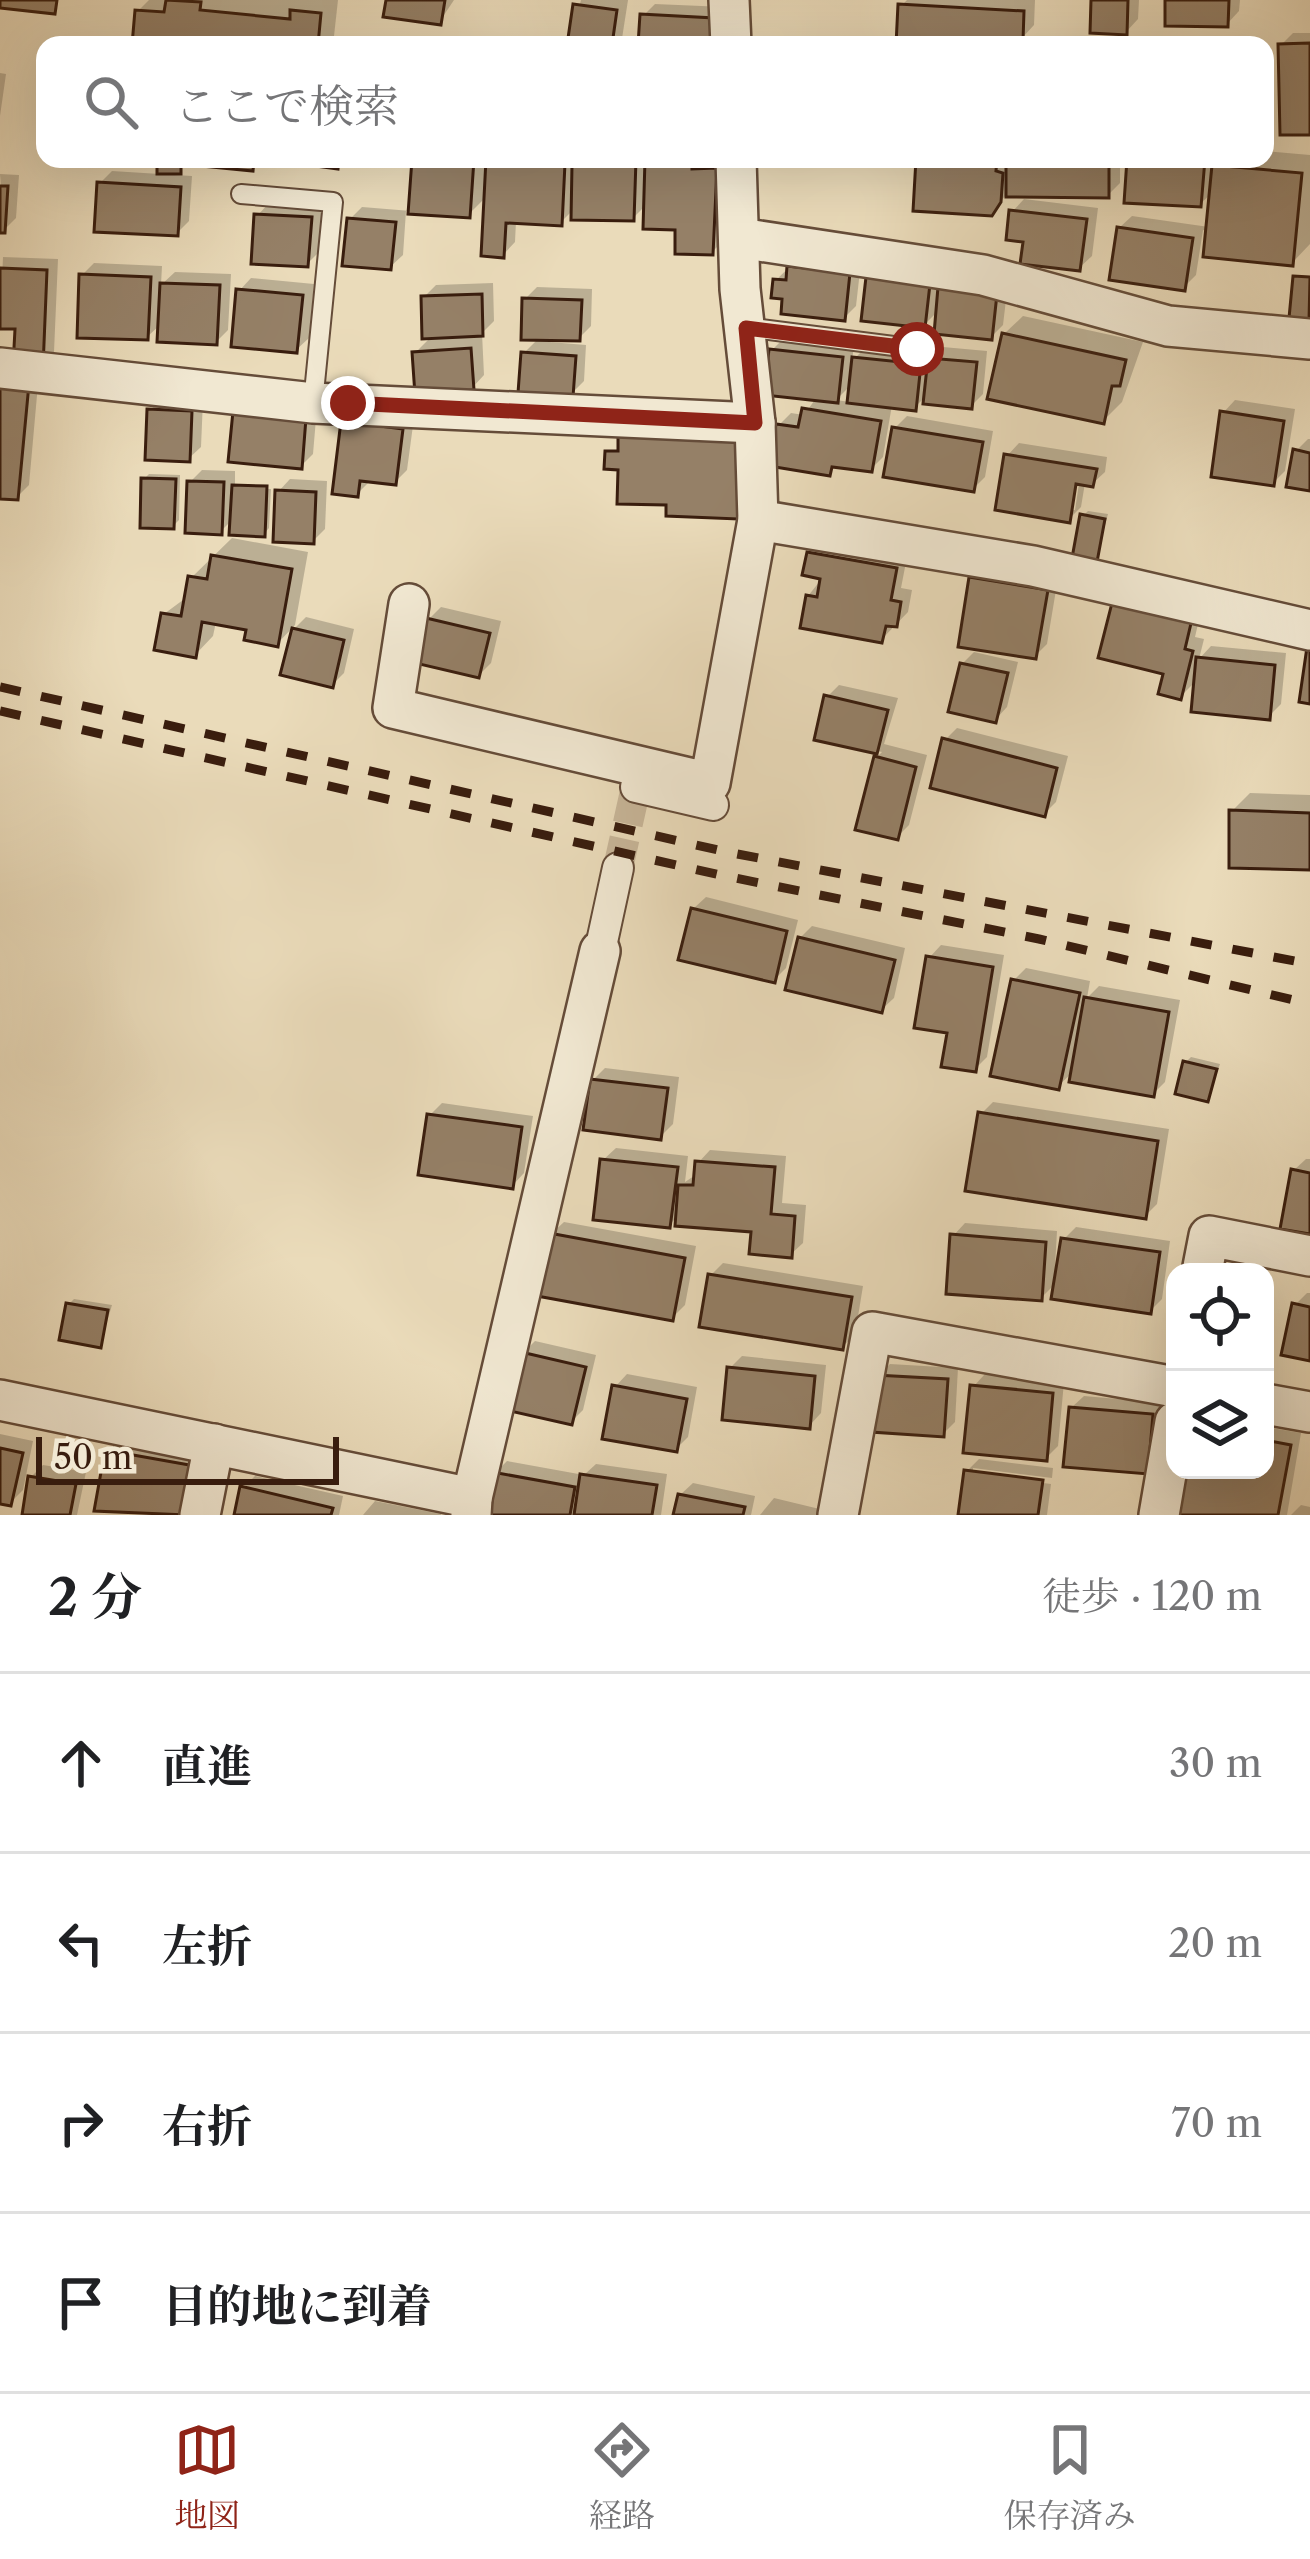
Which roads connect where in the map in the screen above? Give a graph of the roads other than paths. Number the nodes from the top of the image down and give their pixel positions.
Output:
1 (729, 0) edge
2 (731, 36) edge
3 (736, 168) edge
4 (241, 194) dead end
5 (740, 238) junction
6 (746, 328) junction
7 (1310, 339) edge
8 (917, 349) dead end
9 (0, 368) edge
10 (313, 403) junction
11 (755, 423) junction
12 (758, 520) junction
13 (409, 604) dead end
14 (1310, 630) edge
15 (635, 787) dead end
16 (713, 805) dead end
17 (618, 868) tunnel mouth
18 (600, 951) joint
19 (1310, 1256) edge
20 (1204, 1263) edge
21 (1166, 1386) edge
22 (0, 1400) edge
23 (1274, 1406) edge
24 (1310, 1412) edge
25 (214, 1444) junction
26 (1166, 1474) edge
27 (472, 1506) edge
28 (200, 1515) edge
29 (838, 1515) edge
30 (1159, 1515) edge

1 - 2 street
3 - 5 street
4 - 10 lane
5 - 6 street
5 - 7 street
6 - 8 lane
6 - 11 street
9 - 10 street
10 - 11 street
11 - 12 street
12 - 13 street
12 - 14 street
15 - 16 street
17 - 18 street
18 - 27 street
19 - 20 street
21 - 29 street
22 - 25 street
23 - 24 street
25 - 27 street
25 - 28 street
26 - 30 street

